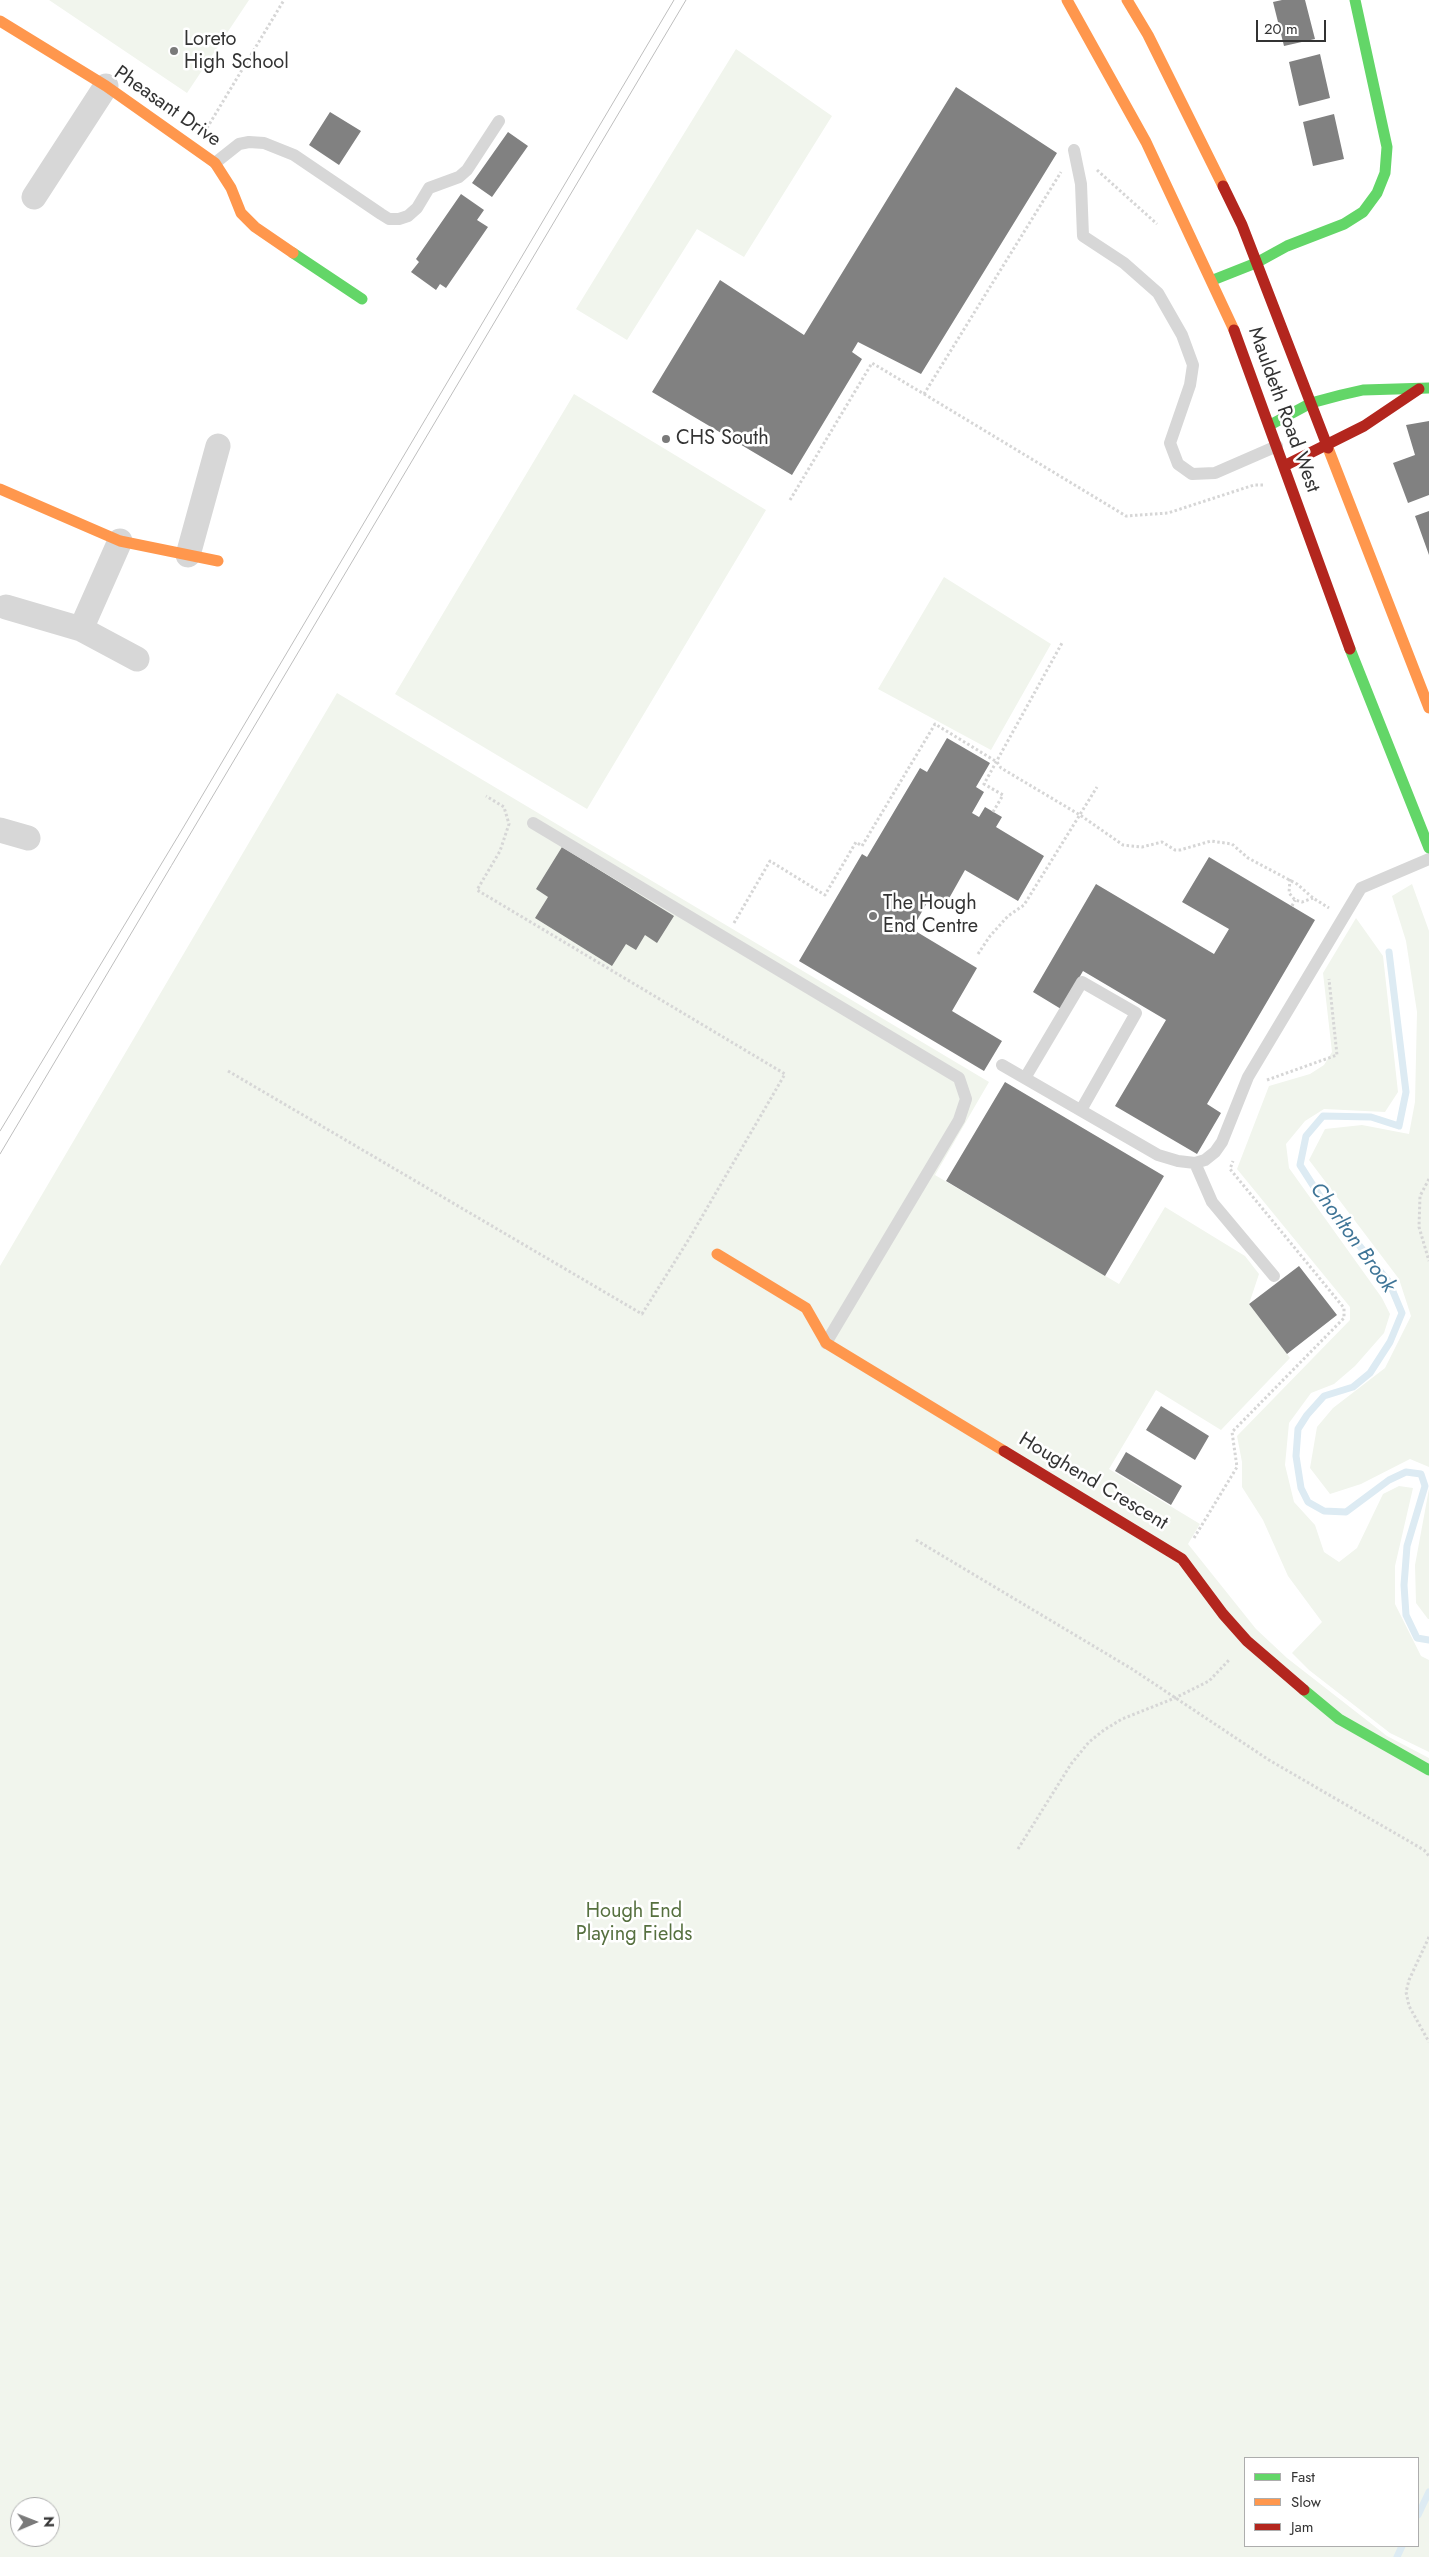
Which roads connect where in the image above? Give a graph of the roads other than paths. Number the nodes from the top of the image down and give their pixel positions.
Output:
1 (1067, 0) edge
2 (1127, 0) edge
3 (1355, 0) edge
4 (0, 21) edge
5 (106, 86) junction
6 (499, 121) dead end
7 (1074, 150) road end
8 (215, 163) junction
9 (34, 197) dead end
10 (1256, 263) junction
11 (1213, 280) junction
12 (362, 299) dead end
13 (1424, 389) edge
14 (1311, 404) junction
15 (1270, 425) junction
16 (1328, 443) junction
17 (218, 446) dead end
18 (1277, 446) junction
19 (1284, 466) junction
20 (0, 488) edge
21 (120, 541) junction
22 (188, 555) junction
23 (218, 561) dead end
24 (6, 606) dead end
25 (81, 629) junction
26 (137, 659) dead end
27 (1429, 708) edge
28 (534, 823) dead end
29 (0, 830) edge
30 (28, 838) dead end
31 (1429, 848) edge
32 (1429, 859) edge
33 (1002, 1066) dead end
34 (1025, 1078) junction
35 (1081, 1110) junction
36 (1195, 1163) junction
37 (717, 1254) dead end
38 (1274, 1276) dead end
39 (826, 1344) junction
40 (1429, 1770) edge

1 - 11 street, Mauldeth Road West
2 - 10 street, Mauldeth Road West
3 - 10 street
4 - 5 street, Pheasant Drive
5 - 8 street, Pheasant Drive
5 - 9 street
6 - 8 lane
7 - 18 lane
8 - 12 street, Pheasant Drive
10 - 11 street
10 - 14 street, Mauldeth Road West
11 - 15 street, Mauldeth Road West
13 - 14 street
13 - 16 street
14 - 15 street
14 - 16 street, Mauldeth Road West
15 - 18 street, Mauldeth Road West
16 - 19 street
16 - 27 street, Mauldeth Road West
17 - 22 street
18 - 19 street, Mauldeth Road West
19 - 31 street, Mauldeth Road West
20 - 21 street
21 - 22 street
21 - 25 street
22 - 23 street
24 - 25 street
25 - 26 street
28 - 39 lane
29 - 30 street
32 - 36 lane
33 - 34 lane
34 - 35 lane
34 - 35 lane
35 - 36 lane
36 - 38 lane
37 - 39 street, Houghend Crescent
39 - 40 street, Houghend Crescent

